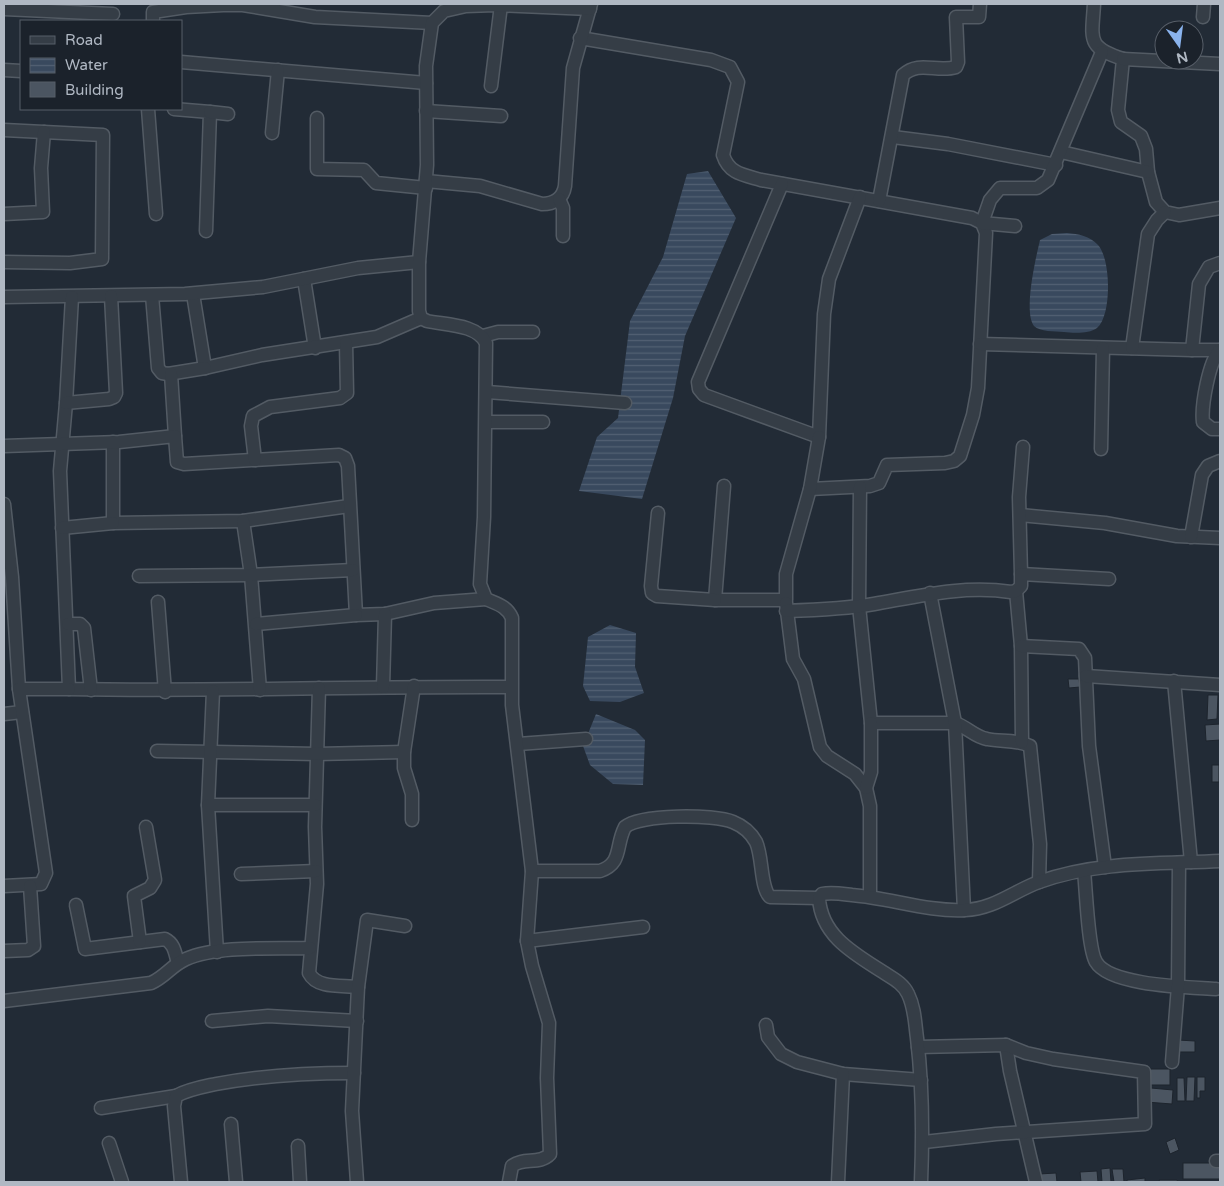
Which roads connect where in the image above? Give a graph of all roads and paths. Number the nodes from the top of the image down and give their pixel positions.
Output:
1 (203, 4) edge
2 (980, 4) edge
3 (1094, 4) edge
4 (1204, 4) edge
5 (501, 5) edge
6 (590, 6) edge
7 (441, 8) edge
8 (4, 9) edge
9 (113, 14) dead end
10 (1203, 17) dead end
11 (153, 20) edge
12 (432, 23) junction
13 (580, 38) junction
14 (1102, 52) junction
15 (1123, 59) junction
16 (182, 62) edge
17 (1220, 64) edge
18 (4, 70) edge
19 (278, 70) junction
20 (20, 71) edge
21 (426, 84) junction
22 (491, 86) dead end
23 (148, 110) edge
24 (182, 110) edge
25 (426, 111) junction
26 (210, 112) junction
27 (228, 114) dead end
28 (501, 116) dead end
29 (317, 118) dead end
30 (4, 130) edge
31 (44, 132) junction
32 (272, 133) dead end
33 (892, 137) junction
34 (1061, 152) junction
35 (1056, 165) junction
36 (1148, 172) junction
37 (426, 184) junction
38 (782, 184) junction
39 (860, 197) junction
40 (559, 199) junction
41 (879, 201) junction
42 (1220, 208) edge
43 (1165, 212) junction
44 (4, 214) edge
45 (156, 214) dead end
46 (982, 223) junction
47 (1015, 226) dead end
48 (206, 231) dead end
49 (563, 236) dead end
50 (4, 262) edge
51 (419, 262) junction
52 (1220, 263) edge
53 (304, 279) junction
54 (193, 294) junction
55 (152, 295) junction
56 (111, 296) junction
57 (4, 297) edge
58 (72, 297) junction
59 (421, 318) junction
60 (533, 332) dead end
61 (483, 336) junction
62 (346, 343) junction
63 (980, 344) junction
64 (315, 348) junction
65 (1103, 348) junction
66 (1132, 348) junction
67 (1192, 350) junction
68 (1220, 350) edge
69 (205, 368) junction
70 (172, 374) junction
71 (487, 392) junction
72 (66, 402) junction
73 (625, 403) dead end
74 (486, 422) junction
75 (543, 422) dead end
76 (1220, 429) edge
77 (175, 436) junction
78 (819, 437) junction
79 (113, 442) junction
80 (61, 443) junction
81 (4, 446) edge
82 (1023, 448) dead end
83 (1100, 449) dead end
84 (255, 460) junction
85 (1220, 461) edge
86 (724, 486) dead end
87 (860, 486) junction
88 (810, 489) junction
89 (4, 504) edge
90 (349, 506) junction
91 (658, 513) dead end
92 (1020, 515) junction
93 (243, 521) junction
94 (113, 523) junction
95 (62, 528) junction
96 (1191, 537) junction
97 (1220, 538) edge
98 (353, 570) junction
99 (1021, 574) junction
100 (251, 575) junction
101 (139, 576) dead end
102 (1109, 579) dead end
103 (1016, 591) junction
104 (930, 593) junction
105 (486, 599) junction
106 (715, 600) junction
107 (158, 602) dead end
108 (786, 606) junction
109 (859, 606) junction
110 (385, 614) junction
111 (356, 615) junction
112 (68, 624) junction
113 (256, 624) junction
114 (1021, 646) junction
115 (10, 655) edge
116 (1086, 676) junction
117 (1174, 681) junction
118 (1220, 685) edge
119 (414, 686) junction
120 (512, 686) junction
121 (383, 687) junction
122 (319, 688) junction
123 (19, 689) junction
124 (68, 689) junction
125 (91, 690) junction
126 (212, 690) junction
127 (260, 690) junction
128 (164, 692) junction
129 (22, 712) junction
130 (4, 714) edge
131 (871, 723) junction
132 (955, 723) junction
133 (586, 739) dead end
134 (1022, 742) junction
135 (518, 744) junction
136 (156, 751) dead end
137 (209, 752) junction
138 (404, 752) junction
139 (317, 754) junction
140 (866, 788) junction
141 (208, 805) junction
142 (316, 805) junction
143 (412, 820) dead end
144 (146, 827) dead end
145 (1220, 861) edge
146 (1185, 863) junction
147 (1104, 867) junction
148 (316, 871) junction
149 (532, 871) junction
150 (1084, 871) junction
151 (241, 874) dead end
152 (1039, 882) junction
153 (4, 886) edge
154 (30, 886) junction
155 (870, 896) junction
156 (819, 898) junction
157 (76, 905) dead end
158 (964, 910) junction
159 (405, 926) dead end
160 (643, 926) dead end
161 (527, 941) junction
162 (140, 942) junction
163 (310, 948) junction
164 (4, 951) edge
165 (217, 952) junction
166 (178, 963) junction
167 (1178, 986) junction
168 (358, 987) junction
169 (1216, 989) dead end
170 (4, 1001) edge
171 (357, 1020) junction
172 (212, 1021) dead end
173 (766, 1025) dead end
174 (1006, 1045) junction
175 (918, 1047) junction
176 (1172, 1062) dead end
177 (354, 1073) junction
178 (843, 1074) junction
179 (921, 1080) junction
180 (176, 1096) junction
181 (101, 1108) dead end
182 (231, 1124) dead end
183 (1026, 1133) junction
184 (924, 1142) junction
185 (109, 1143) dead end
186 (298, 1146) dead end
187 (122, 1182) edge
188 (181, 1182) edge
189 (236, 1182) edge
190 (300, 1182) edge
191 (357, 1182) edge
192 (509, 1182) edge
193 (838, 1182) edge
194 (921, 1182) edge
195 (1036, 1182) edge

1 - 11 street
1 - 12 street
2 - 33 street
3 - 14 street
4 - 10 street
5 - 6 street
5 - 7 street
5 - 22 street
6 - 13 street
7 - 12 street
8 - 9 street
12 - 21 street
13 - 38 street
13 - 40 street
14 - 15 street
14 - 34 street
15 - 17 street
15 - 36 street
16 - 19 street
18 - 20 street
19 - 21 street
19 - 32 street
21 - 25 street
23 - 45 street
24 - 26 street
25 - 28 street
25 - 37 street
26 - 27 street
26 - 48 street
29 - 37 street
30 - 31 street
31 - 44 street
31 - 50 street
33 - 35 street
33 - 41 street
34 - 35 street
34 - 36 street
35 - 46 street
36 - 43 street
37 - 40 street
37 - 51 street
38 - 39 street
38 - 78 street
39 - 41 street
39 - 78 street
40 - 49 street
41 - 46 street
42 - 43 street
43 - 66 street
46 - 47 street
46 - 63 street
51 - 53 street
51 - 59 street
52 - 67 street
53 - 54 street
53 - 64 street
54 - 55 street
54 - 69 street
55 - 56 street
55 - 70 street
56 - 58 street
56 - 72 street
57 - 58 street
58 - 72 street
59 - 61 street
59 - 62 street
60 - 61 street
61 - 71 street
62 - 64 street
62 - 84 street
63 - 65 street
63 - 87 street
64 - 69 street
65 - 66 street
65 - 83 street
66 - 67 street
67 - 68 street
68 - 76 street
69 - 70 street
70 - 77 street
71 - 73 street
71 - 74 street
72 - 80 street
74 - 75 street
74 - 105 street
77 - 79 street
77 - 84 street
78 - 88 street
79 - 80 street
79 - 94 street
80 - 81 street
80 - 95 street
82 - 92 street
84 - 90 street
85 - 96 street
86 - 106 street
87 - 88 street
87 - 109 street
88 - 108 street
89 - 115 street
90 - 93 street
90 - 98 street
91 - 106 street
92 - 96 street
92 - 99 street
93 - 94 street
93 - 100 street
94 - 95 street
95 - 112 street
96 - 97 street
98 - 100 street
98 - 111 street
99 - 102 street
99 - 103 street
100 - 101 street
100 - 113 street
103 - 104 street
103 - 114 street
104 - 109 street
104 - 132 street
105 - 110 street
105 - 120 street
106 - 108 street
107 - 128 street
108 - 109 street
108 - 140 street
109 - 131 street
110 - 111 street
110 - 121 street
111 - 113 street
112 - 124 street
112 - 125 street
113 - 127 street
114 - 116 street
114 - 134 street
115 - 123 street
116 - 117 street
116 - 147 street
117 - 118 street
117 - 146 street
119 - 120 street
119 - 121 street
119 - 138 street
120 - 135 street
121 - 122 street
122 - 127 street
122 - 139 street
123 - 124 street
123 - 129 street
124 - 125 street
125 - 128 street
126 - 127 street
126 - 128 street
126 - 137 street
129 - 130 street
129 - 154 street
131 - 132 street
131 - 140 street
132 - 134 street
132 - 158 street
133 - 135 street
134 - 152 street
135 - 149 street
136 - 137 street
137 - 139 street
137 - 141 street
138 - 139 street
138 - 143 street
139 - 142 street
140 - 155 street
141 - 142 street
141 - 165 street
142 - 148 street
144 - 162 street
145 - 146 street
146 - 147 street
146 - 167 street
147 - 150 street
148 - 151 street
148 - 163 street
149 - 156 street
149 - 161 street
150 - 152 street
150 - 167 street
152 - 158 street
153 - 154 street
154 - 164 street
155 - 156 street
155 - 158 street
156 - 175 street
157 - 162 street
159 - 168 street
160 - 161 street
161 - 192 street
162 - 166 street
163 - 165 street
163 - 168 street
165 - 166 street
166 - 170 street
167 - 169 street
167 - 176 street
168 - 171 street
171 - 172 street
171 - 177 street
173 - 178 street
174 - 175 street
174 - 183 street
174 - 183 street
175 - 179 street
177 - 180 street
177 - 191 street
178 - 179 street
178 - 193 street
179 - 184 street
180 - 181 street
180 - 188 street
182 - 189 street
183 - 184 street
183 - 195 street
184 - 194 street
185 - 187 street
186 - 190 street

